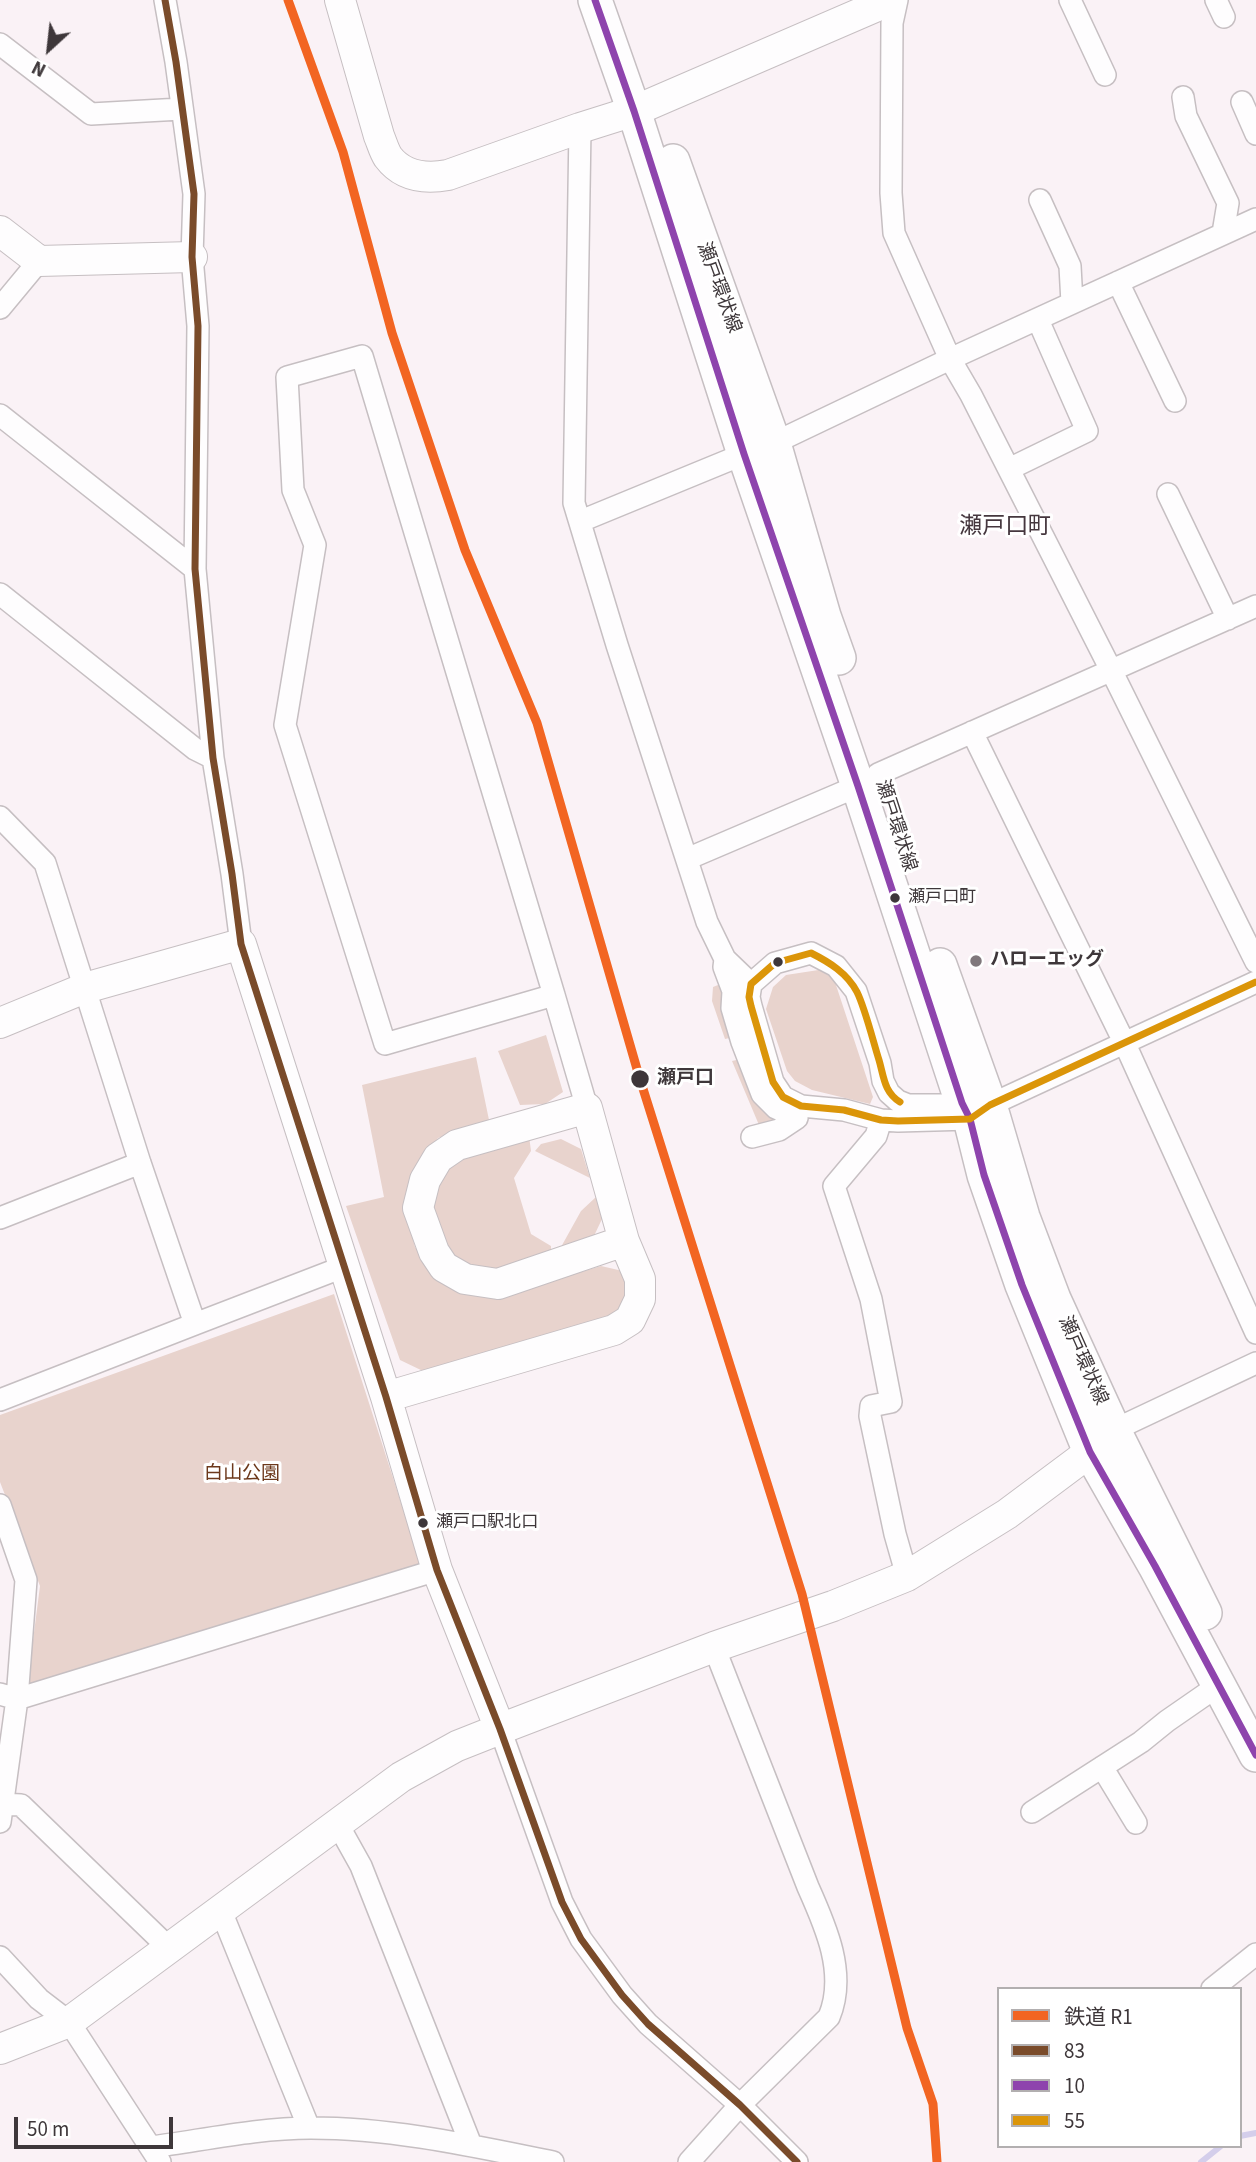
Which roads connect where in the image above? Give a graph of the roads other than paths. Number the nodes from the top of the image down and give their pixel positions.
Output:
1 (165, 0) edge
2 (340, 0) edge
3 (595, 0) edge
4 (619, 0) edge
5 (891, 0) edge
6 (897, 0) edge
7 (1070, 0) edge
8 (0, 44) edge
9 (1105, 75) dead end
10 (1183, 97) dead end
11 (1242, 102) dead end
12 (643, 107) junction
13 (181, 109) junction
14 (580, 128) junction
15 (1256, 134) edge
16 (1040, 200) dead end
17 (1256, 219) edge
18 (0, 231) edge
19 (1223, 233) junction
20 (192, 257) junction
21 (39, 261) junction
22 (1118, 282) junction
23 (1072, 303) junction
24 (0, 309) edge
25 (1038, 320) junction
26 (950, 359) junction
27 (1175, 401) dead end
28 (0, 415) edge
29 (759, 448) junction
30 (1009, 469) junction
31 (1168, 494) dead end
32 (580, 521) junction
33 (195, 569) junction
34 (0, 594) edge
35 (1256, 606) edge
36 (1228, 619) junction
37 (1112, 672) junction
38 (972, 732) junction
39 (213, 758) junction
40 (868, 780) junction
41 (0, 817) edge
42 (687, 859) junction
43 (241, 944) junction
44 (725, 959) junction
45 (1256, 962) edge
46 (1256, 982) edge
47 (751, 984) junction
48 (85, 988) junction
49 (554, 995) junction
50 (0, 1023) edge
51 (1125, 1044) junction
52 (587, 1108) junction
53 (974, 1110) junction
54 (799, 1112) junction
55 (881, 1120) junction
56 (752, 1137) dead end
57 (140, 1163) junction
58 (0, 1218) edge
59 (624, 1241) junction
60 (343, 1267) junction
61 (195, 1324) junction
62 (1256, 1333) edge
63 (1256, 1363) edge
64 (386, 1397) junction
65 (0, 1400) edge
66 (1102, 1441) junction
67 (0, 1505) edge
68 (438, 1570) junction
69 (907, 1576) junction
70 (714, 1647) junction
71 (1219, 1685) junction
72 (8, 1697) edge
73 (1256, 1708) edge
74 (499, 1729) junction
75 (1256, 1755) edge
76 (1102, 1768) junction
77 (1031, 1812) dead end
78 (1, 1813) edge
79 (337, 1823) junction
80 (1136, 1823) dead end
81 (221, 1911) junction
82 (170, 1949) junction
83 (1256, 1954) edge
84 (0, 1957) edge
85 (1215, 1987) edge
86 (69, 2022) junction
87 (0, 2049) edge
88 (740, 2105) junction
89 (309, 2128) junction
90 (471, 2146) junction
91 (156, 2154) edge
92 (553, 2162) edge
93 (689, 2162) edge
94 (797, 2162) edge

1 - 13 street
2 - 14 street
3 - 12 main road, 瀬戸環状線
4 - 12 main road, 瀬戸環状線
5 - 12 street
6 - 26 street
7 - 9 street
8 - 13 street
10 - 19 street
11 - 15 street
12 - 14 street
12 - 29 main road, 瀬戸環状線
13 - 20 street
14 - 32 street
16 - 23 street
17 - 19 street
18 - 21 street
19 - 22 street
20 - 21 street
20 - 33 street
21 - 24 street
22 - 23 street
22 - 27 street
23 - 25 street
25 - 26 street
25 - 30 street
26 - 29 street
26 - 30 street
28 - 33 street
29 - 32 street
29 - 40 main road, 瀬戸環状線
30 - 37 street
31 - 36 street
32 - 42 street
33 - 39 street
34 - 39 street
35 - 36 street
36 - 37 street
37 - 38 street
37 - 45 street
38 - 40 street
38 - 51 street
39 - 43 street
40 - 42 street
40 - 53 main road, 瀬戸環状線
41 - 48 street
42 - 44 street
43 - 48 street
43 - 60 street
44 - 47 street
44 - 54 street
46 - 51 street
47 - 53 street
47 - 54 street
48 - 50 street
48 - 57 street
49 - 49 street
49 - 52 street
51 - 53 street
51 - 62 street
52 - 59 street
52 - 59 street
53 - 55 street
53 - 66 main road, 瀬戸環状線
54 - 55 street
54 - 56 street
55 - 69 street
57 - 58 street
57 - 61 street
59 - 64 street
60 - 61 street
60 - 64 street
61 - 65 street
63 - 66 street
64 - 68 street
66 - 69 street
66 - 71 main road, 瀬戸環状線
66 - 73 main road, 瀬戸環状線
67 - 72 street
68 - 72 street
68 - 74 street
69 - 70 street
70 - 74 street
70 - 88 street
71 - 75 main road, 瀬戸環状線
71 - 76 street
72 - 78 street
74 - 79 street
74 - 88 street
76 - 77 street
76 - 80 street
78 - 82 street
79 - 81 street
79 - 90 street
81 - 82 street
81 - 89 street
82 - 86 street
83 - 85 street
84 - 86 street
86 - 87 street
86 - 91 street
88 - 93 street
88 - 94 street
89 - 90 street
89 - 91 street
90 - 92 street

